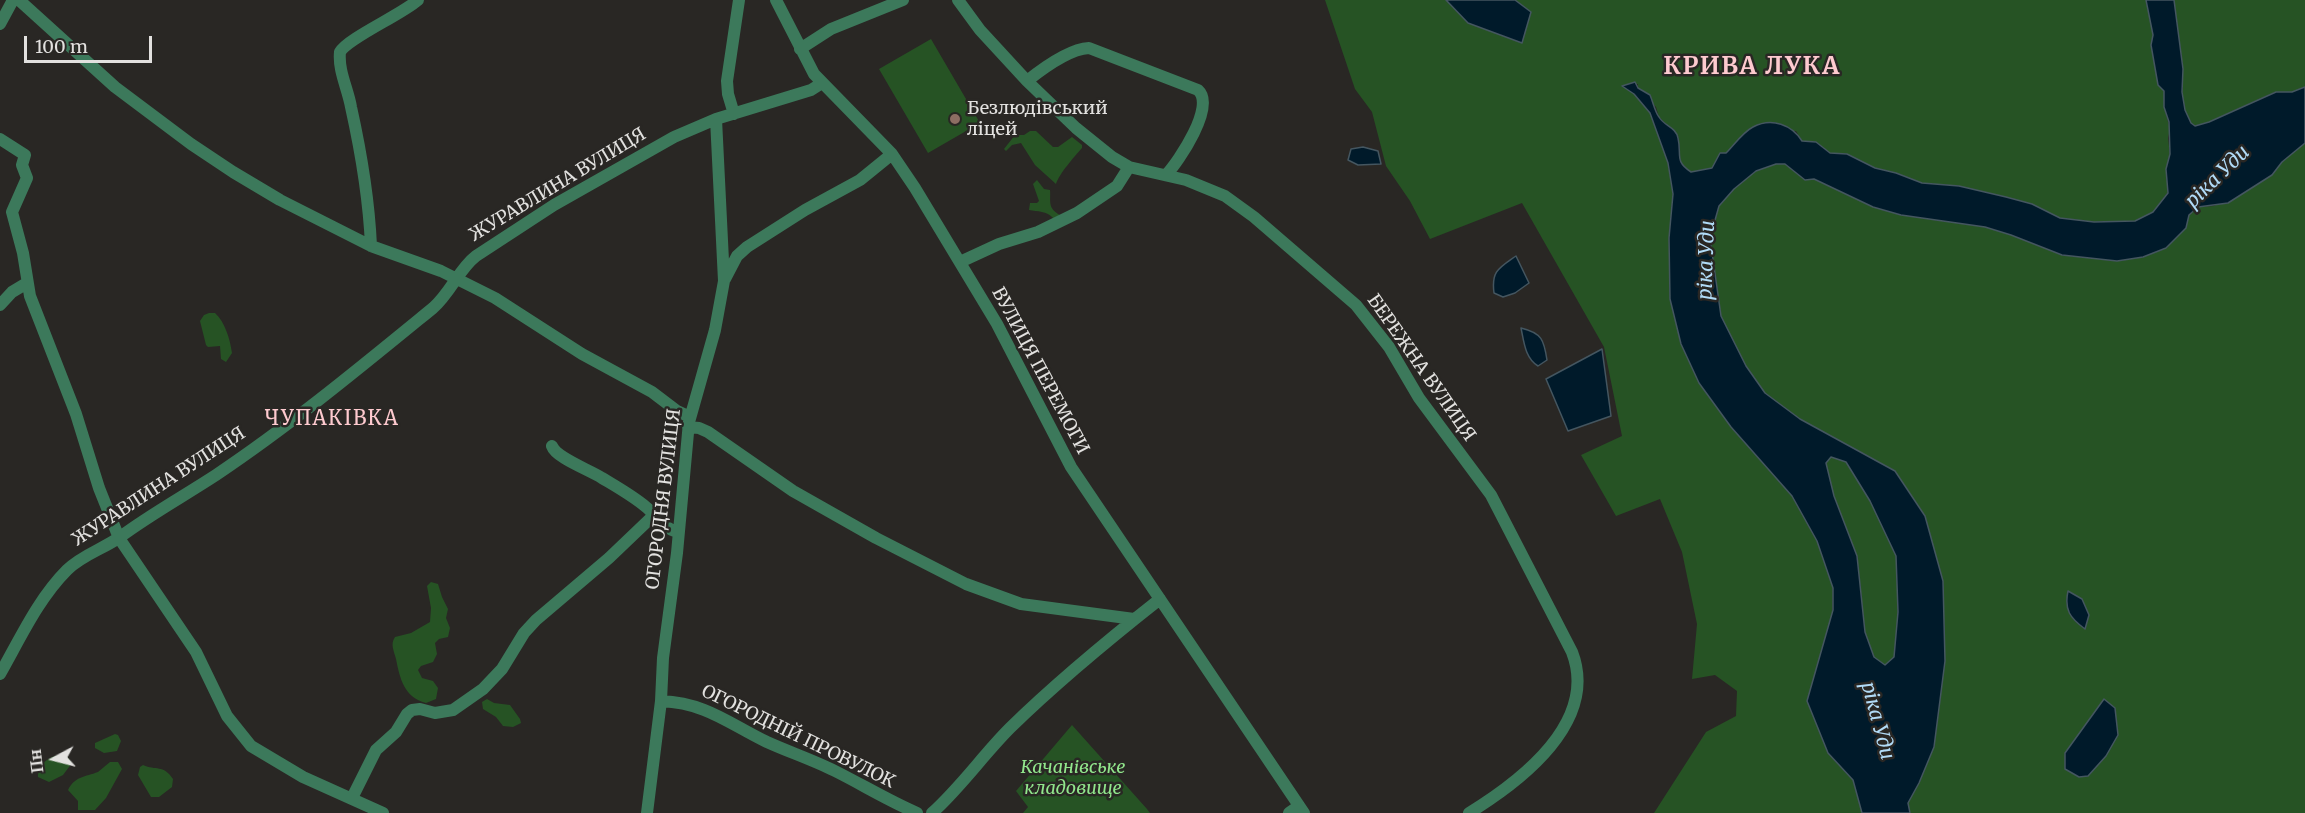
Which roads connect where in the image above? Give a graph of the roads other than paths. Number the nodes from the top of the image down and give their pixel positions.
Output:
1 (14, 0) edge
2 (19, 0) edge
3 (418, 0) edge
4 (739, 0) edge
5 (776, 0) edge
6 (903, 0) edge
7 (958, 0) edge
8 (0, 24) edge
9 (800, 49) junction
10 (1027, 81) junction
11 (822, 83) junction
12 (734, 114) junction
13 (716, 119) junction
14 (0, 139) edge
15 (892, 154) junction
16 (1129, 167) junction
17 (1166, 175) junction
18 (371, 246) junction
19 (960, 262) junction
20 (458, 279) junction
21 (724, 281) junction
22 (27, 284) junction
23 (0, 305) edge
24 (689, 422) junction
25 (552, 446) dead end
26 (654, 515) junction
27 (678, 532) junction
28 (119, 537) junction
29 (1160, 599) junction
30 (1134, 620) junction
31 (0, 674) edge
32 (661, 702) junction
33 (352, 798) junction
34 (1297, 811) edge
35 (383, 813) edge
36 (647, 813) edge
37 (917, 813) edge
38 (932, 813) edge
39 (1469, 813) edge

1 - 8 street
2 - 18 street
3 - 18 street
4 - 12 street
5 - 9 street, ВУЛИЦЯ ПЕРЕМОГИ
6 - 9 street
7 - 10 street, БЕРЕЖНА ВУЛИЦЯ
9 - 11 street, ВУЛИЦЯ ПЕРЕМОГИ
10 - 16 street, БЕРЕЖНА ВУЛИЦЯ
10 - 17 street
11 - 12 street, ЖУРАВЛИНА ВУЛИЦЯ
11 - 15 street, ВУЛИЦЯ ПЕРЕМОГИ
12 - 13 street, ЖУРАВЛИНА ВУЛИЦЯ
13 - 20 street, ЖУРАВЛИНА ВУЛИЦЯ
13 - 21 street, ОГОРОДНЯ ВУЛИЦЯ
14 - 22 street
15 - 19 street, ВУЛИЦЯ ПЕРЕМОГИ
15 - 21 street
16 - 17 street, БЕРЕЖНА ВУЛИЦЯ
16 - 19 street
17 - 39 street, БЕРЕЖНА ВУЛИЦЯ
18 - 20 street
19 - 29 street, ВУЛИЦЯ ПЕРЕМОГИ
20 - 24 street
20 - 28 street, ЖУРАВЛИНА ВУЛИЦЯ
21 - 24 street, ОГОРОДНЯ ВУЛИЦЯ
22 - 23 street
22 - 28 street
24 - 27 street, ОГОРОДНЯ ВУЛИЦЯ
24 - 30 street
25 - 26 street
26 - 27 street
26 - 33 street
27 - 32 street, ОГОРОДНЯ ВУЛИЦЯ
28 - 31 street, ЖУРАВЛИНА ВУЛИЦЯ
28 - 33 street
29 - 30 street
29 - 34 street, ВУЛИЦЯ ПЕРЕМОГИ
30 - 38 street
32 - 36 street, ОГОРОДНЯ ВУЛИЦЯ
32 - 37 street, ОГОРОДНІЙ ПРОВУЛОК
33 - 35 street

